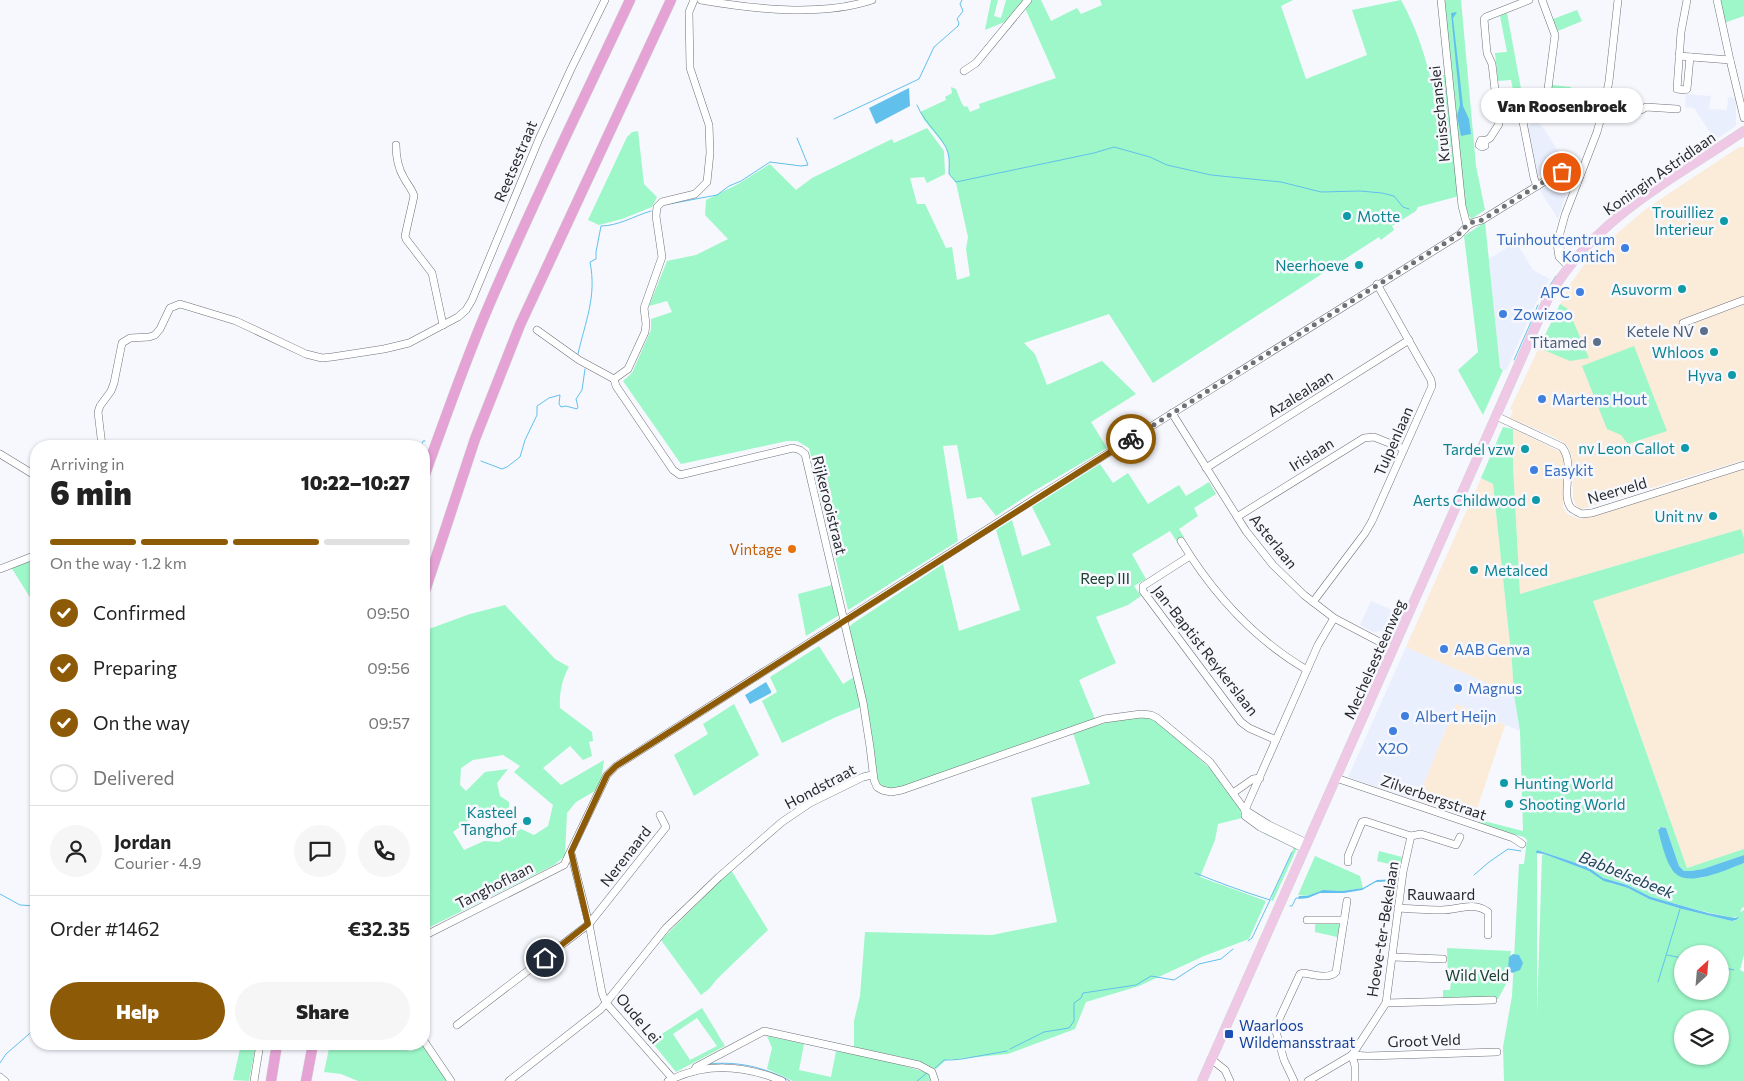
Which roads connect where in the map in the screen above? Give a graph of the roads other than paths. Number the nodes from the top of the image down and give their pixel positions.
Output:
1 (605, 0) edge
2 (630, 0) edge
3 (694, 0) edge
4 (702, 0) edge
5 (872, 0) edge
6 (1028, 0) edge
7 (1441, 0) edge
8 (1529, 0) edge
9 (1542, 0) edge
10 (1618, 0) edge
11 (1688, 0) edge
12 (1717, 0) edge
13 (674, 1) edge
14 (1679, 56) junction
15 (1690, 57) junction
16 (1730, 60) junction
17 (964, 71) dead end
18 (1520, 107) junction
19 (1604, 107) junction
20 (1498, 109) junction
21 (1676, 109) dead end
22 (1744, 118) edge
23 (1744, 131) edge
24 (1486, 141) dead end
25 (396, 145) dead end
26 (1580, 176) junction
27 (1554, 177) junction
28 (1576, 184) junction
29 (1537, 186) junction
30 (1467, 225) junction
31 (1571, 265) junction
32 (1377, 284) junction
33 (1744, 300) edge
34 (1683, 323) dead end
35 (443, 325) junction
36 (537, 330) dead end
37 (1409, 340) junction
38 (614, 379) junction
39 (1172, 413) junction
40 (1496, 416) junction
41 (101, 440) edge
42 (1404, 450) junction
43 (0, 454) edge
44 (430, 459) edge
45 (1744, 465) edge
46 (1206, 468) junction
47 (30, 472) edge
48 (1237, 517) junction
49 (1181, 540) dead end
50 (1190, 556) junction
51 (30, 557) edge
52 (0, 569) edge
53 (430, 576) edge
54 (1313, 602) junction
55 (1334, 618) junction
56 (844, 621) junction
57 (1393, 649) junction
58 (1307, 670) junction
59 (1276, 740) junction
60 (872, 775) junction
61 (1260, 778) junction
62 (1336, 778) junction
63 (1234, 793) junction
64 (1245, 810) junction
65 (660, 815) dead end
66 (1411, 836) junction
67 (1460, 837) dead end
68 (1522, 844) dead end
69 (1306, 846) junction
70 (571, 852) junction
71 (1348, 862) dead end
72 (1347, 901) dead end
73 (1398, 908) junction
74 (1307, 920) dead end
75 (1344, 920) junction
76 (588, 924) junction
77 (430, 933) edge
78 (1488, 935) dead end
79 (1393, 957) junction
80 (1443, 959) dead end
81 (1493, 1000) dead end
82 (606, 1003) junction
83 (1386, 1004) junction
84 (457, 1026) dead end
85 (259, 1050) edge
86 (277, 1050) edge
87 (311, 1050) edge
88 (430, 1050) edge
89 (1497, 1052) dead end
90 (1352, 1055) junction
91 (1210, 1062) junction
92 (694, 1071) junction
93 (0, 1077) edge
94 (1228, 1078) edge
95 (670, 1080) edge
96 (5, 1081) edge
97 (254, 1081) edge
98 (271, 1081) edge
99 (306, 1081) edge
100 (451, 1081) edge
101 (508, 1081) edge
102 (782, 1081) edge
103 (935, 1081) edge
104 (1202, 1081) edge
105 (1294, 1081) edge
106 (1308, 1081) edge
107 (1355, 1081) edge

1 - 35 street, Reetsestraat
2 - 44 highway
3 - 38 street
4 - 5 street
6 - 17 street
7 - 30 street, Kruisschanslei
8 - 20 street
9 - 18 street
10 - 19 street
11 - 14 street
12 - 16 street
13 - 53 highway
14 - 15 street
14 - 15 street
15 - 16 street
16 - 22 street
18 - 20 street
18 - 29 street
19 - 21 street
19 - 26 street
20 - 24 street
23 - 31 main road, Koningin Astridlaan
25 - 35 street
26 - 27 street
26 - 28 street
27 - 28 street
27 - 29 street, Tanghoflaan
28 - 31 street
29 - 30 street, Tanghoflaan
30 - 32 street, Tanghoflaan
31 - 40 main road, Mechelsesteenweg
32 - 37 street, Tulpenlaan
32 - 39 street, Tanghoflaan
33 - 34 street
35 - 41 street, Reetsestraat
36 - 38 street
37 - 42 street, Tulpenlaan
37 - 46 street, Azalealaan
38 - 56 street, Rijkerooistraat
39 - 46 street, Asterlaan
39 - 56 street, Tanghoflaan
40 - 45 street, Neerveld
40 - 57 main road, Mechelsesteenweg
42 - 48 street, Irislaan
42 - 54 street, Tulpenlaan
43 - 47 street
46 - 48 street, Asterlaan
48 - 54 street, Asterlaan
49 - 50 street
50 - 58 street
50 - 59 street, Jan-Baptist Reykerslaan
51 - 52 street
54 - 55 street, Asterlaan
55 - 57 street, Asterlaan
55 - 58 street
56 - 60 street, Rijkerooistraat
56 - 70 street, Tanghoflaan
57 - 62 main road, Mechelsesteenweg
58 - 59 street
59 - 61 street
60 - 63 street, Hondstraat
60 - 82 street, Hondstraat
61 - 63 street
61 - 64 street
62 - 68 street, Zilverbergstraat
62 - 69 main road, Mechelsesteenweg
63 - 64 street, Hondstraat
64 - 69 street, Hondstraat
65 - 76 street, Nerenaard
66 - 67 street
66 - 71 street
66 - 73 street, Hoeve-ter-Bekelaan
69 - 91 main road, Mechelsesteenweg
70 - 76 street, Oude Lei
70 - 77 street, Tanghoflaan
72 - 75 street
73 - 78 street, Rauwaard
73 - 79 street, Hoeve-ter-Bekelaan
74 - 75 street
75 - 105 street
76 - 82 street, Oude Lei
76 - 84 street, Nerenaard
79 - 80 street
79 - 83 street, Hoeve-ter-Bekelaan
81 - 83 street
82 - 95 street, Oude Lei
82 - 101 street, Hondstraat
83 - 90 street, Hoeve-ter-Bekelaan
85 - 97 street
86 - 98 highway
87 - 99 highway
88 - 100 street
89 - 90 street, Groot Veld
90 - 106 street, Hoeve-ter-Bekelaan
90 - 107 street
91 - 94 street
91 - 104 main road, Mechelsesteenweg
92 - 95 street
92 - 102 street
92 - 103 street
93 - 96 street

